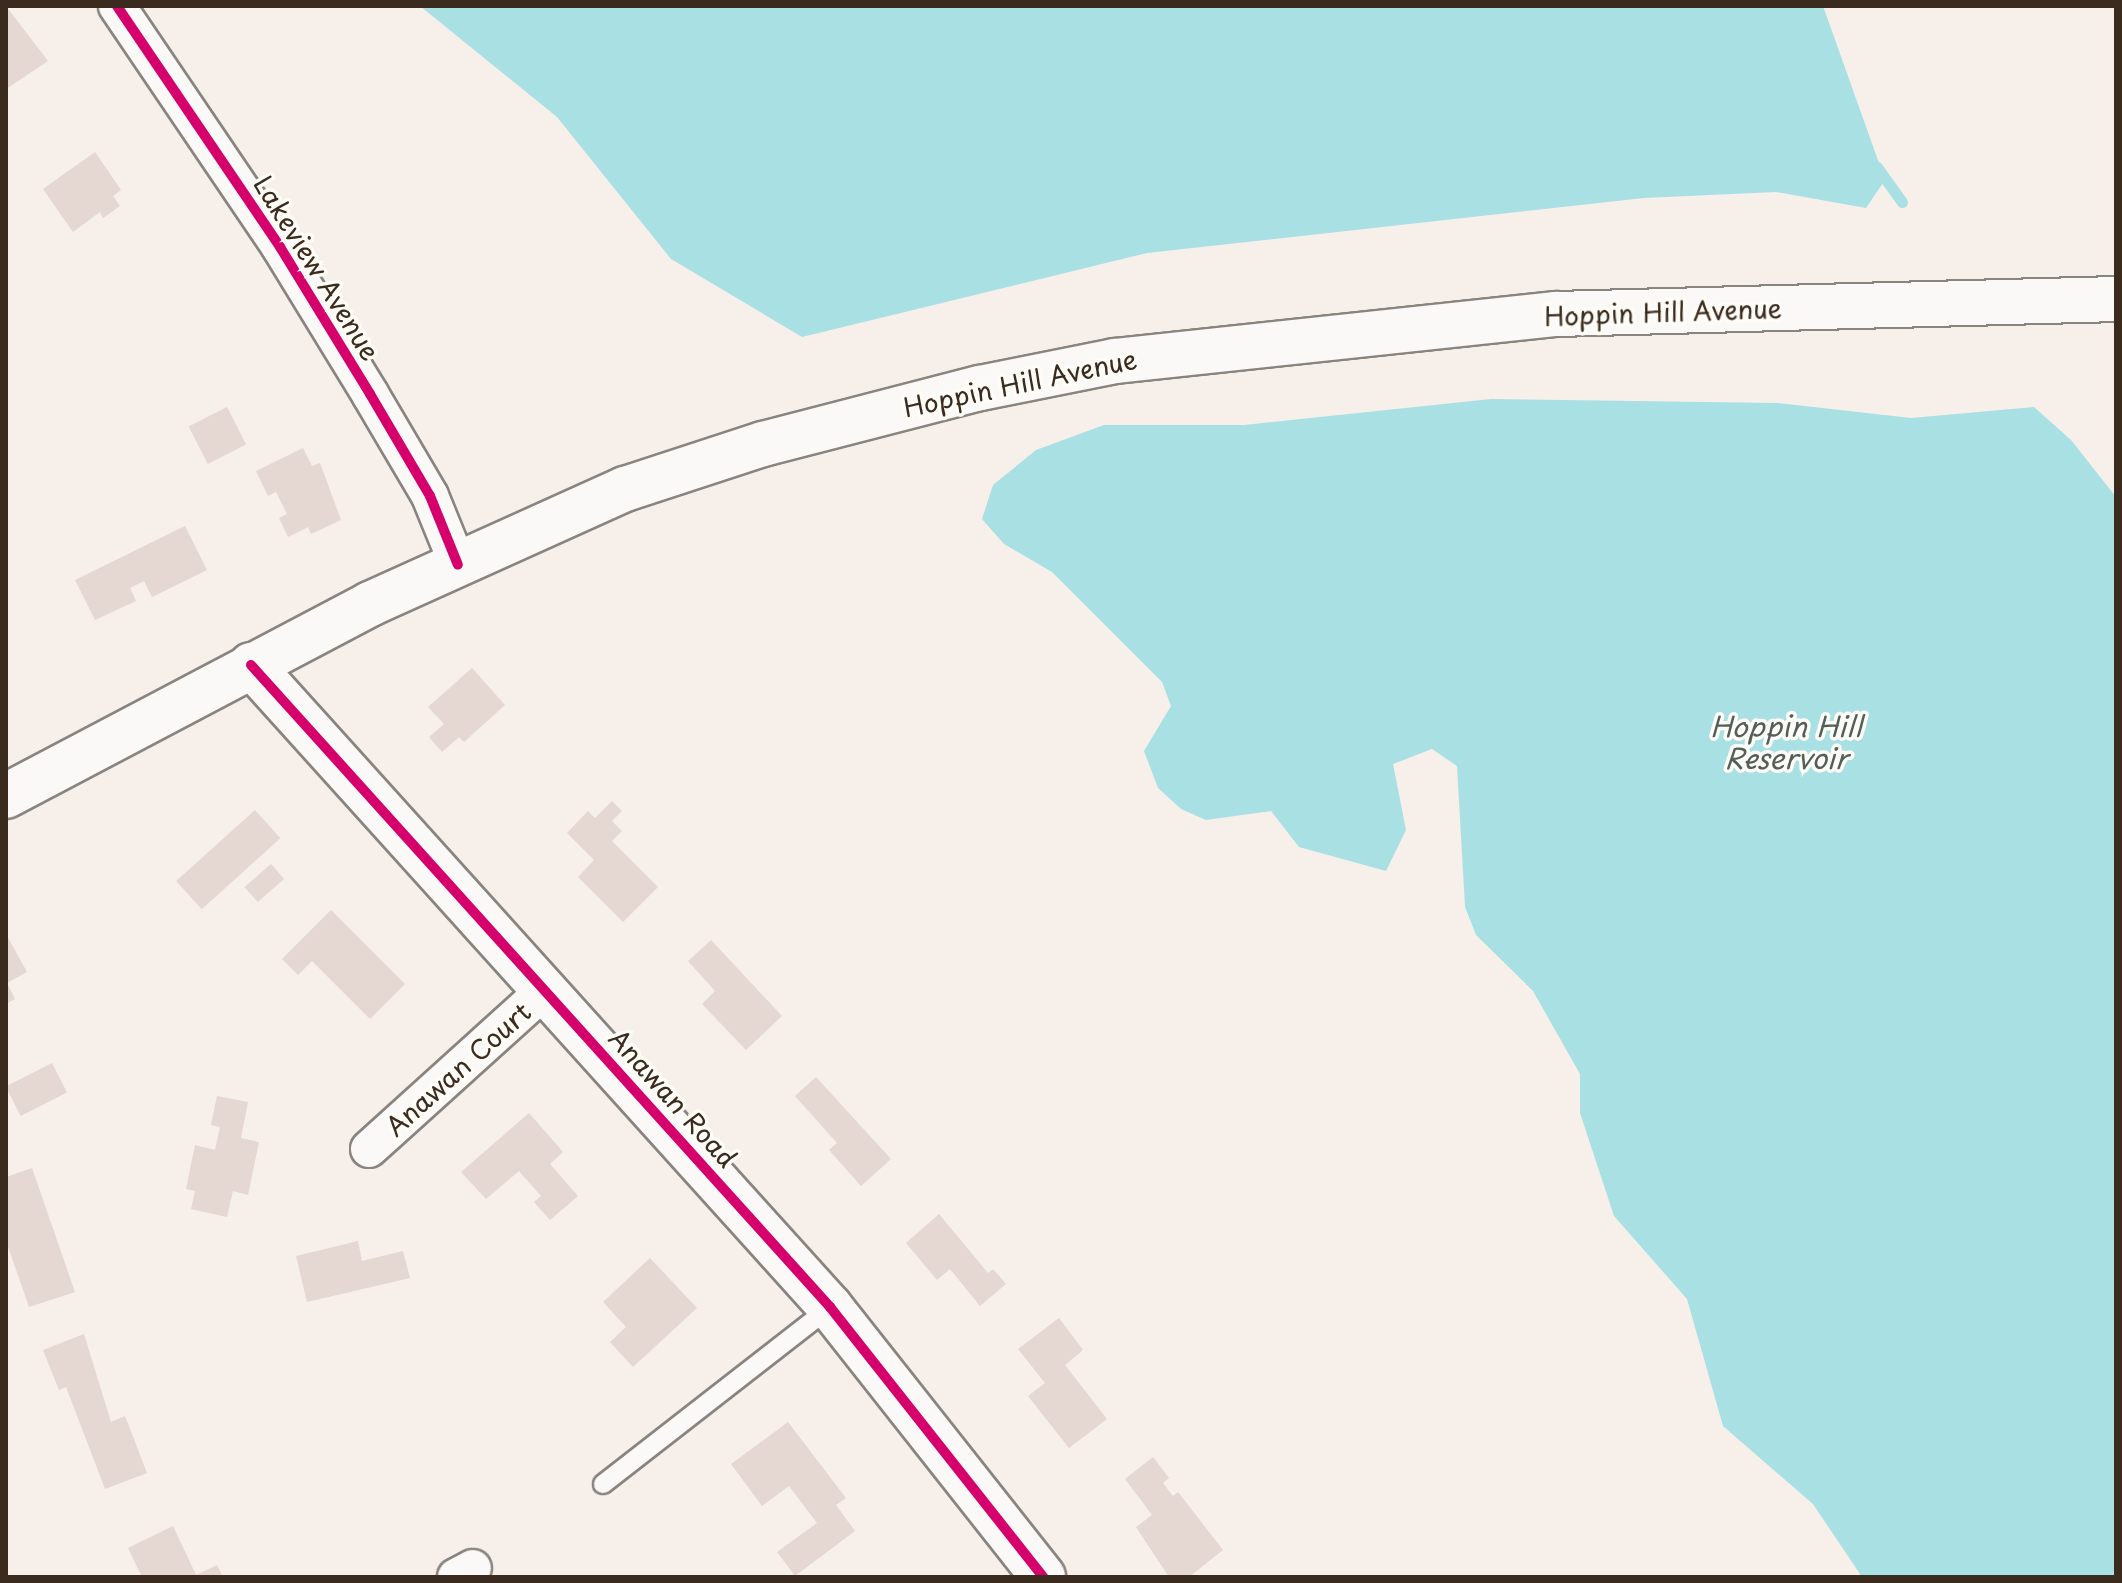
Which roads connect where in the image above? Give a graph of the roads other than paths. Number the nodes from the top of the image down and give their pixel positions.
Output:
1 (117, 6) edge
2 (2116, 299) edge
3 (458, 565) junction
4 (251, 665) junction
5 (6, 796) edge
6 (547, 988) junction
7 (369, 1149) dead end
8 (830, 1307) junction
9 (603, 1484) dead end
10 (1043, 1577) edge

1 - 3 street, Lakeview Avenue
2 - 3 main road, Hoppin Hill Avenue
3 - 4 main road, Hoppin Hill Avenue
4 - 5 main road, Hoppin Hill Avenue
4 - 6 main road, Anawan Road
6 - 7 street, Anawan Court
6 - 8 main road, Anawan Road
8 - 9 lane
8 - 10 main road, Anawan Road

